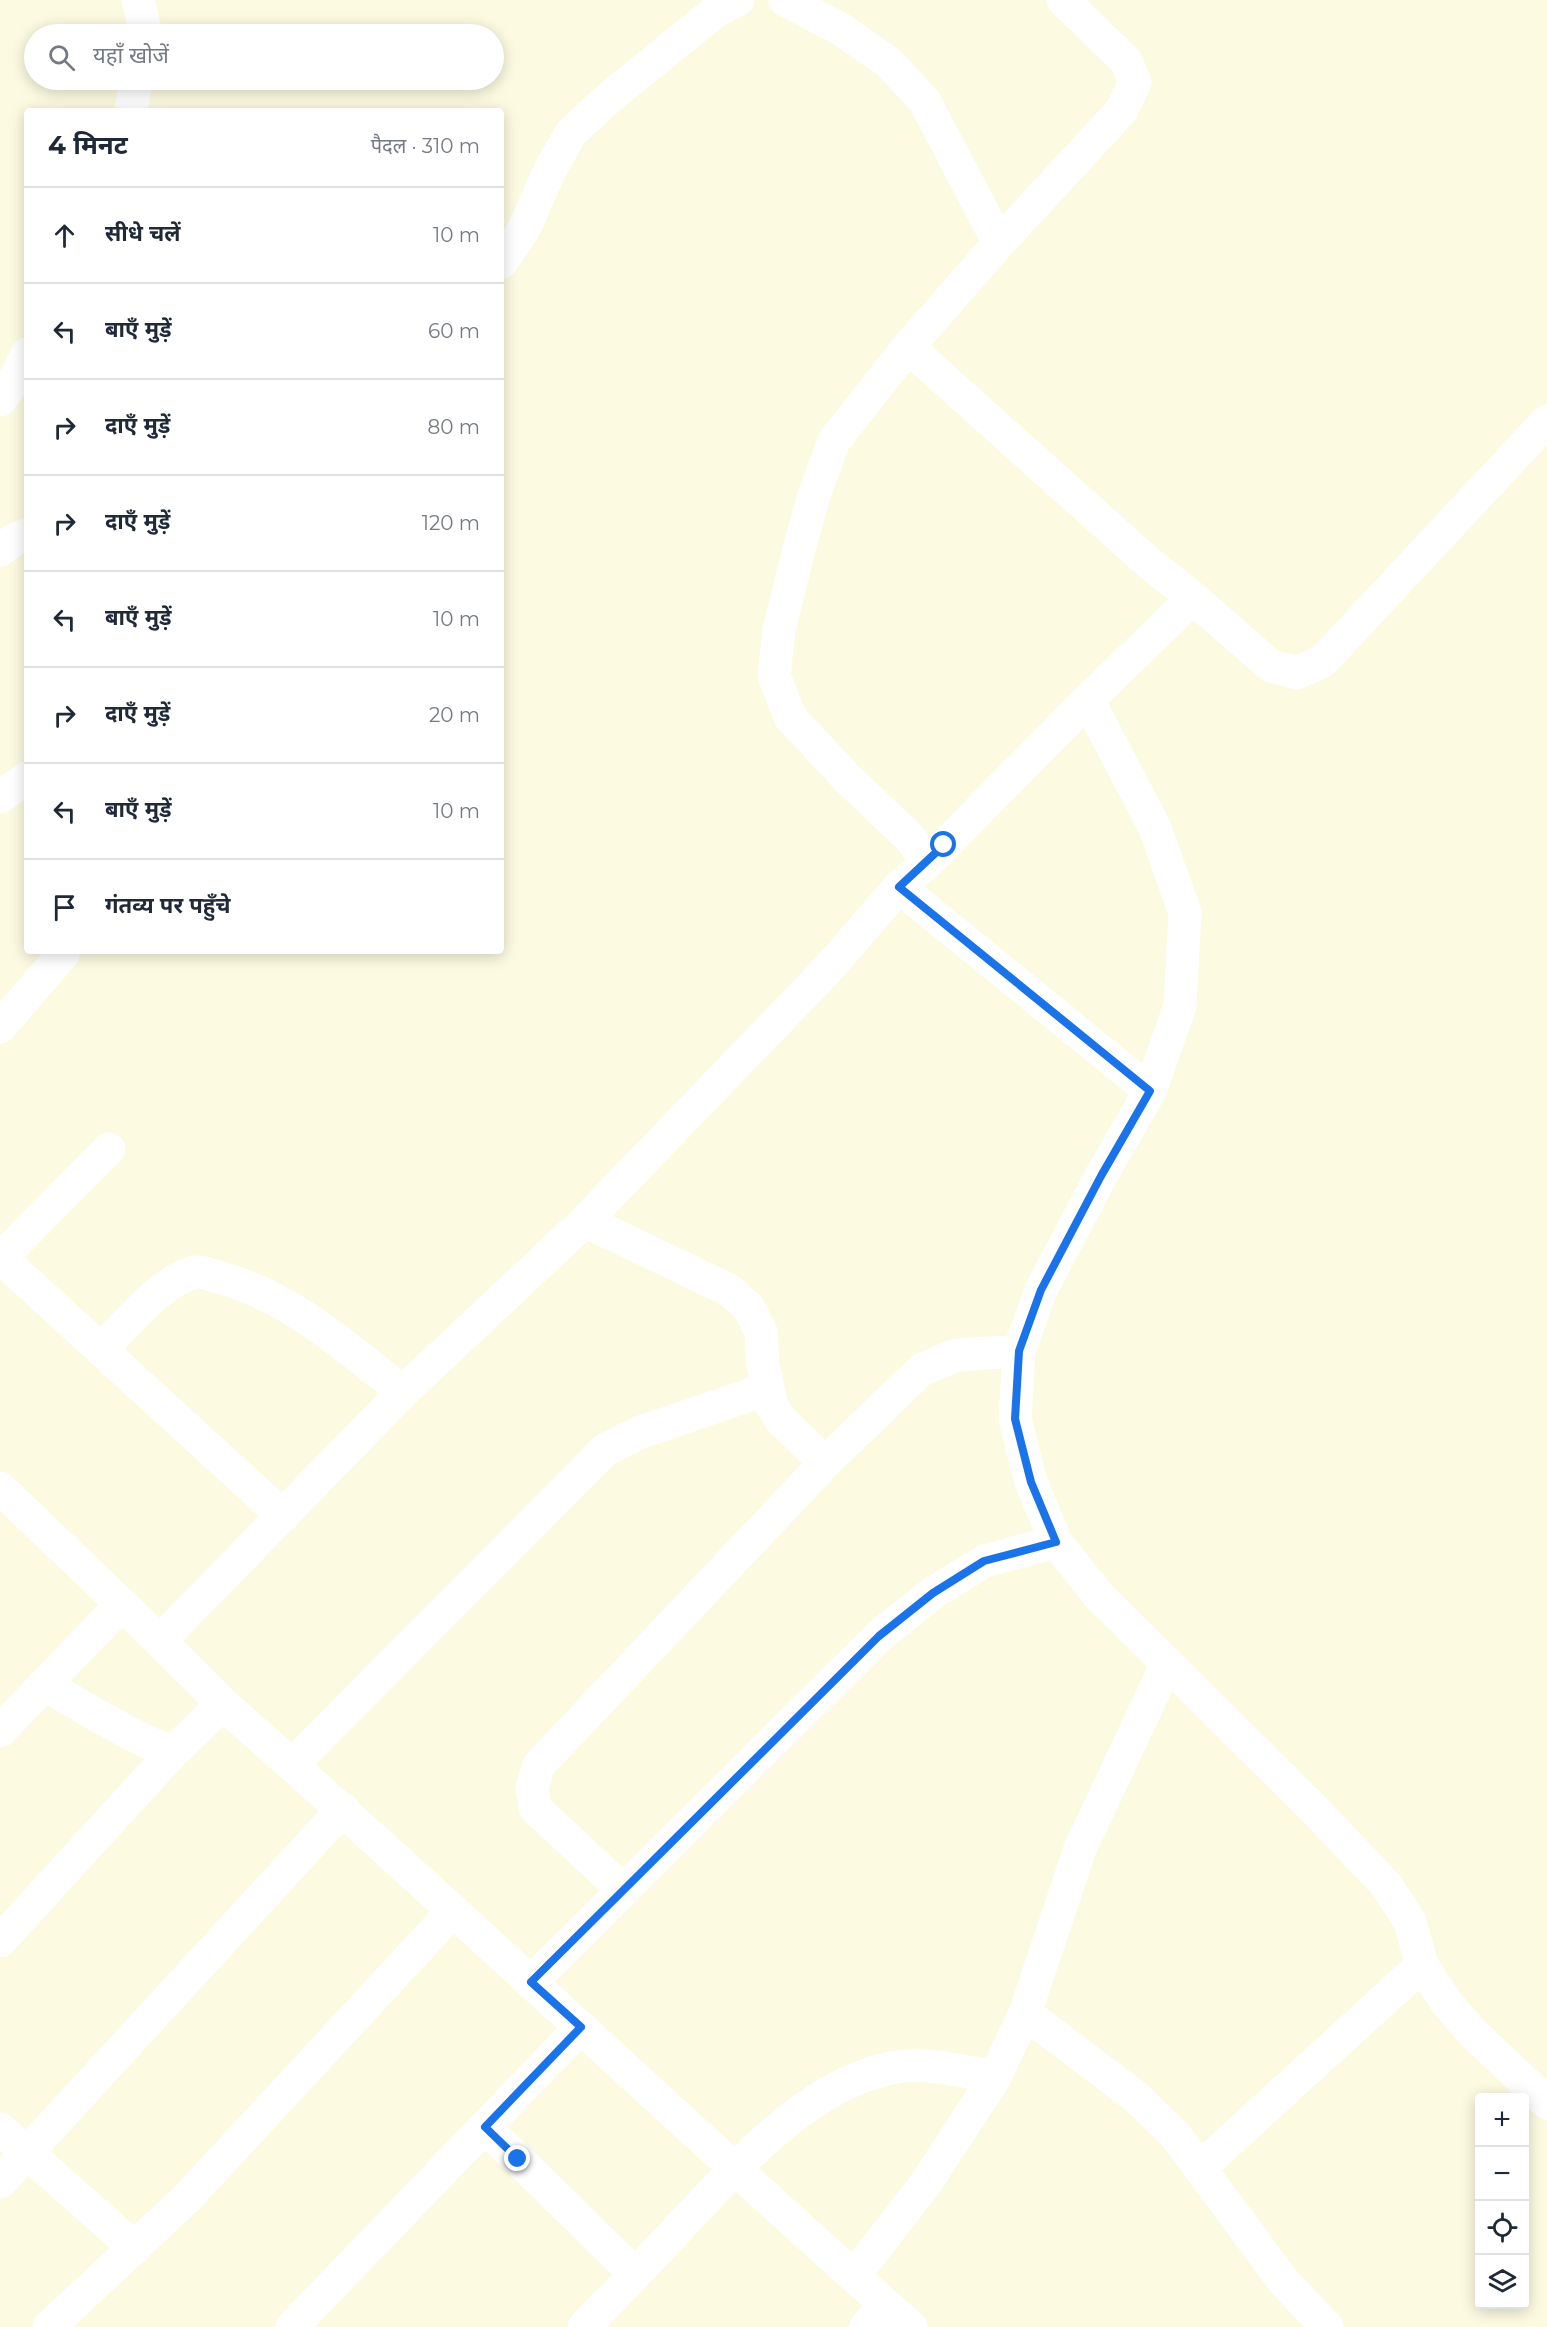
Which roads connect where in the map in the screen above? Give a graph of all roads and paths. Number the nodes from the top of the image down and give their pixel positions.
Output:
1 (138, 0) edge
2 (738, 0) edge
3 (785, 0) edge
4 (1063, 0) edge
5 (144, 24) edge
6 (134, 90) edge
7 (131, 108) edge
8 (999, 243) junction
9 (504, 259) edge
10 (908, 347) junction
11 (24, 360) edge
12 (0, 400) edge
13 (1547, 421) edge
14 (24, 536) edge
15 (0, 550) edge
16 (1193, 598) junction
17 (1088, 700) junction
18 (24, 780) edge
19 (0, 797) edge
20 (928, 862) junction
21 (899, 887) junction
22 (63, 954) dead end
23 (0, 1027) edge
24 (1150, 1091) junction
25 (109, 1149) dead end
26 (585, 1221) junction
27 (5, 1244) edge
28 (101, 1350) junction
29 (1019, 1351) junction
30 (768, 1389) junction
31 (403, 1392) junction
32 (825, 1463) junction
33 (2, 1494) edge
34 (283, 1516) junction
35 (1056, 1542) junction
36 (122, 1604) junction
37 (160, 1641) junction
38 (1167, 1664) junction
39 (45, 1684) junction
40 (223, 1704) junction
41 (0, 1731) edge
42 (172, 1753) junction
43 (292, 1765) junction
44 (343, 1809) junction
45 (623, 1890) junction
46 (453, 1911) junction
47 (0, 1941) edge
48 (1422, 1965) junction
49 (531, 1982) junction
50 (1025, 2013) junction
51 (581, 2027) junction
52 (995, 2077) junction
53 (1547, 2103) edge
54 (485, 2127) junction
55 (0, 2129) edge
56 (27, 2152) junction
57 (1201, 2167) junction
58 (734, 2170) junction
59 (0, 2182) edge
60 (135, 2248) junction
61 (635, 2274) junction
62 (854, 2276) junction
63 (876, 2316) edge
64 (49, 2327) edge
65 (292, 2327) edge
66 (584, 2327) edge
67 (911, 2327) edge
68 (1327, 2327) edge

1 - 5 street
2 - 9 street
3 - 8 street
4 - 8 street
6 - 7 street
8 - 10 street
10 - 16 street
10 - 20 street
11 - 12 street
13 - 16 street
14 - 15 street
16 - 17 street
17 - 20 street
17 - 24 street
18 - 19 street
20 - 21 street
21 - 24 street
21 - 26 street
22 - 23 street
24 - 29 street
25 - 27 street
26 - 30 street
26 - 31 street
27 - 28 street
28 - 31 street
28 - 34 street
29 - 32 street
29 - 35 street
30 - 32 street
30 - 43 street
31 - 34 street
32 - 45 street
33 - 36 street
34 - 37 street
35 - 38 street
35 - 45 street
36 - 37 street
36 - 39 street
37 - 40 street
38 - 48 street
38 - 50 street
39 - 41 street
39 - 42 street
40 - 42 street
40 - 43 street
42 - 47 street
43 - 44 street
44 - 46 street
44 - 56 street
45 - 49 street
46 - 49 street
46 - 60 street
48 - 53 street
48 - 57 street
49 - 51 street
50 - 52 street
50 - 57 street
51 - 54 street
51 - 58 street
52 - 58 street
52 - 62 street
54 - 61 street
54 - 65 street
55 - 56 street
56 - 59 street
56 - 60 street
57 - 68 street
58 - 61 street
58 - 62 street
60 - 64 street
61 - 66 street
62 - 63 street
63 - 67 street

